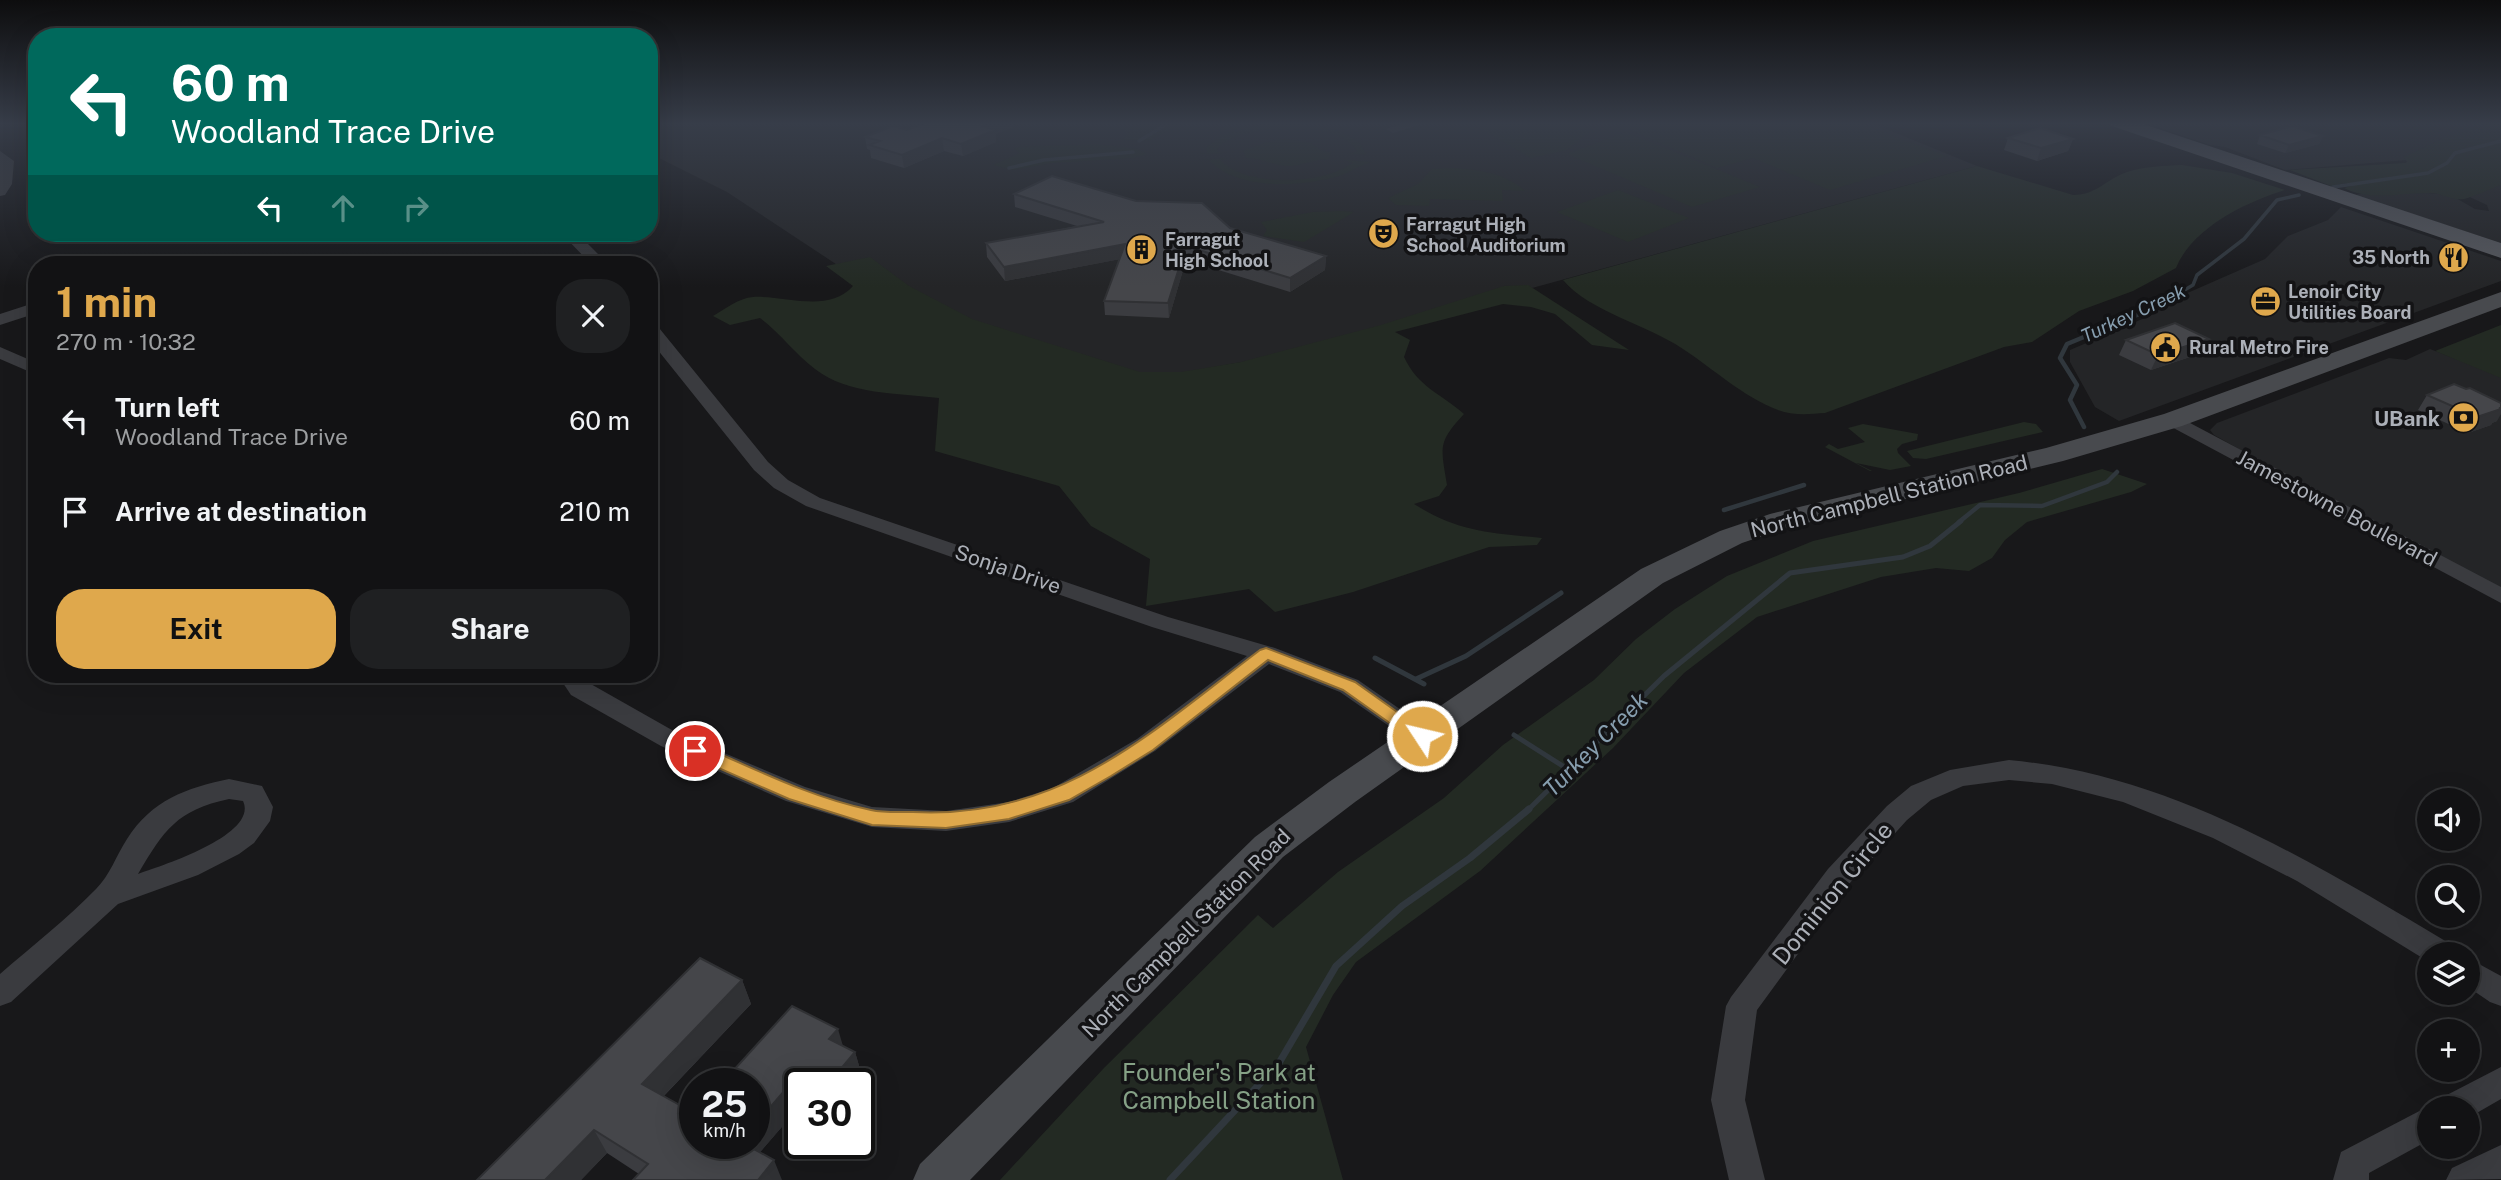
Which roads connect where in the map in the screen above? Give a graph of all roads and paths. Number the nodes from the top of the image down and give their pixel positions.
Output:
1 (2282, 177) edge
2 (578, 242) edge
3 (2501, 251) edge
4 (592, 256) edge
5 (2501, 299) edge
6 (28, 310) edge
7 (0, 320) edge
8 (658, 338) edge
9 (0, 352) edge
10 (28, 366) edge
11 (2173, 420) junction
12 (2501, 596) edge
13 (1266, 653) junction
14 (576, 683) edge
15 (1422, 736) junction
16 (108, 896) junction
17 (2421, 942) edge
18 (2480, 979) edge
19 (0, 993) edge
20 (2501, 993) edge
21 (2501, 1082) edge
22 (2476, 1096) edge
23 (2417, 1129) edge
24 (2501, 1161) edge
25 (937, 1180) edge
26 (1747, 1180) edge
27 (2351, 1180) edge
28 (2464, 1180) edge

1 - 3 main road
2 - 4 street
5 - 11 main road, North Campbell Station Road
6 - 7 street
8 - 13 street, Sonja Drive
9 - 10 street
11 - 12 street, Jamestowne Boulevard
11 - 15 main road, North Campbell Station Road
13 - 14 street
13 - 15 street, Sonja Drive
15 - 25 main road, North Campbell Station Road
16 - 16 street
16 - 19 street
17 - 26 street, Dominion Circle
18 - 20 street
21 - 22 street
23 - 27 street
24 - 28 street

